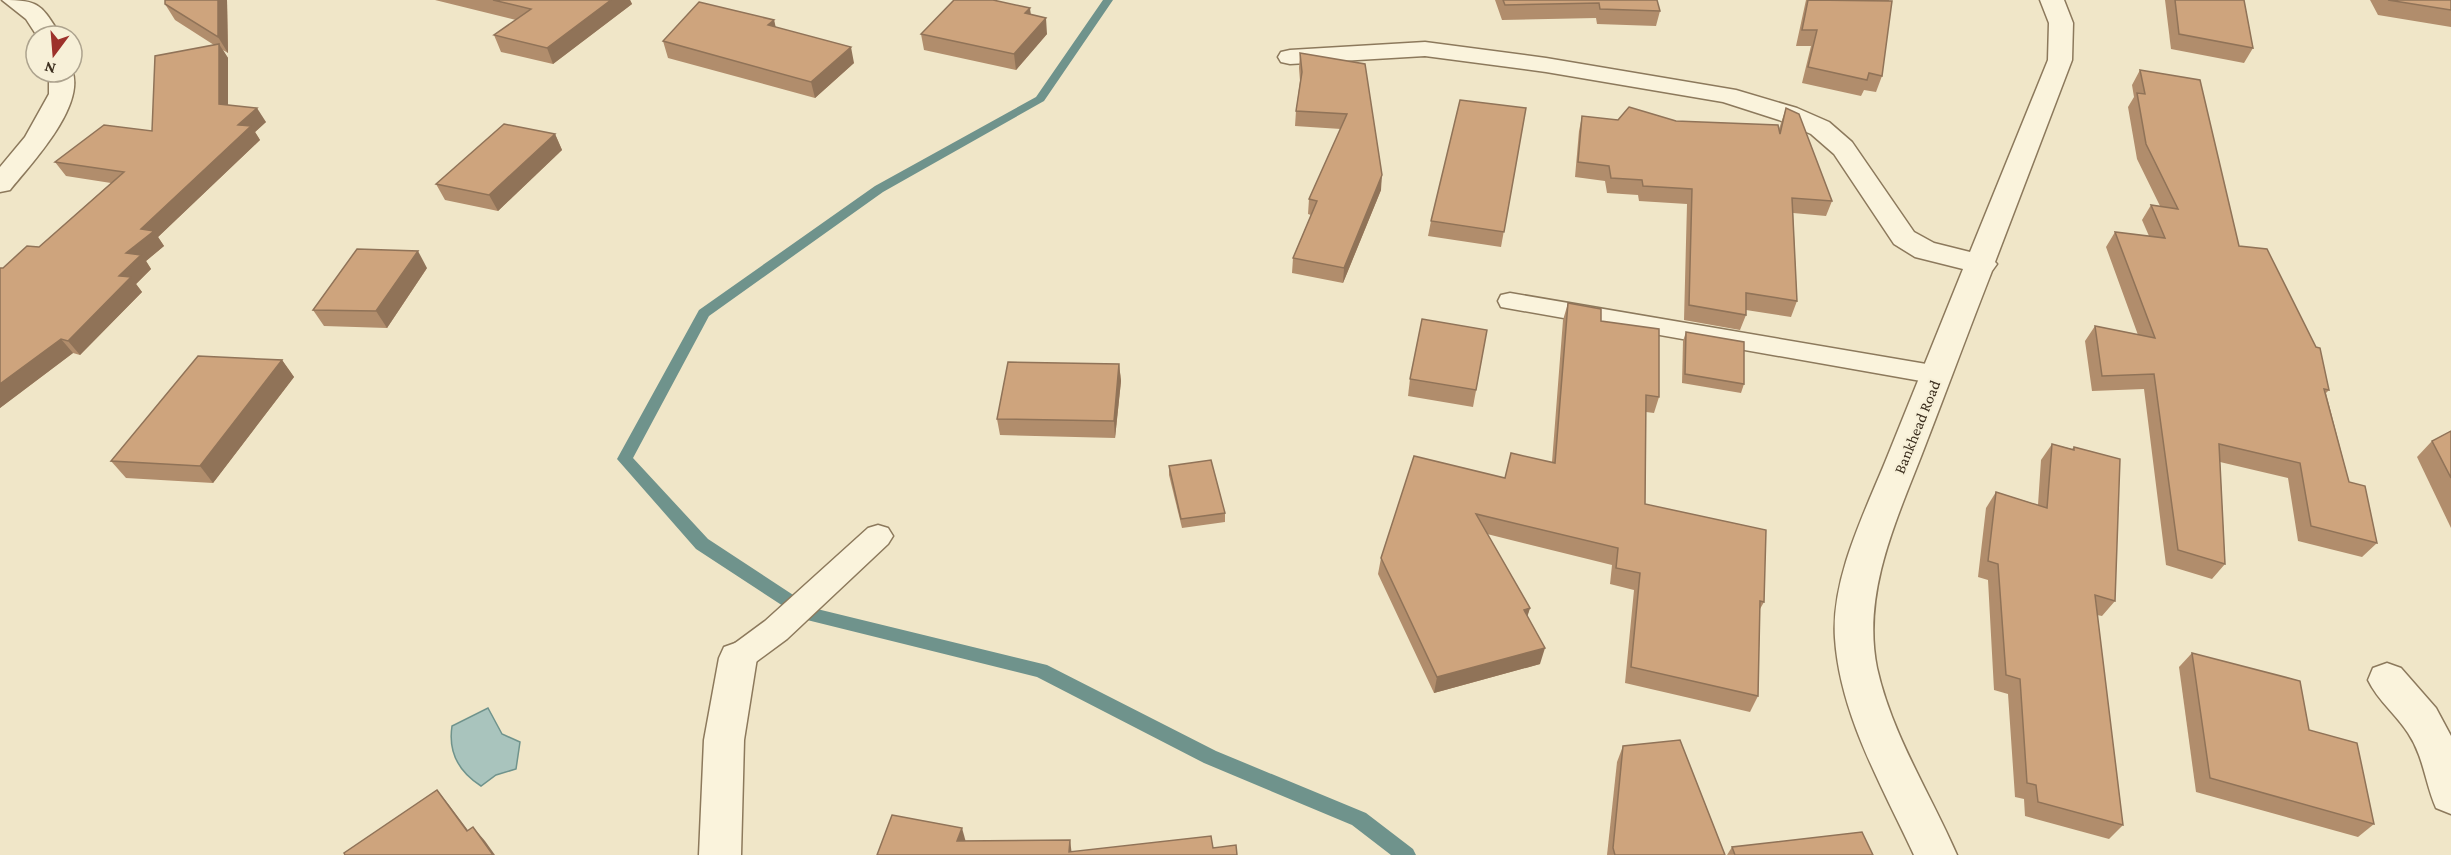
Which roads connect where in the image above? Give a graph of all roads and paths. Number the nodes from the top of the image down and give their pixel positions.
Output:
1 (14, 0) edge
2 (2052, 0) edge
3 (41, 24) edge
4 (1290, 57) dead end
5 (62, 84) edge
6 (0, 184) edge
7 (1982, 264) junction
8 (1510, 301) dead end
9 (1938, 375) junction
10 (878, 536) dead end
11 (738, 658) joint
12 (2387, 680) dead end
13 (2451, 795) edge
14 (720, 855) edge
15 (1936, 855) edge

1 - 3 street
2 - 7 street, Bankhead Road
4 - 7 street
5 - 6 street
7 - 9 street, Bankhead Road
8 - 9 lane
9 - 15 street, Bankhead Road
10 - 11 lane
11 - 14 street
12 - 13 street

